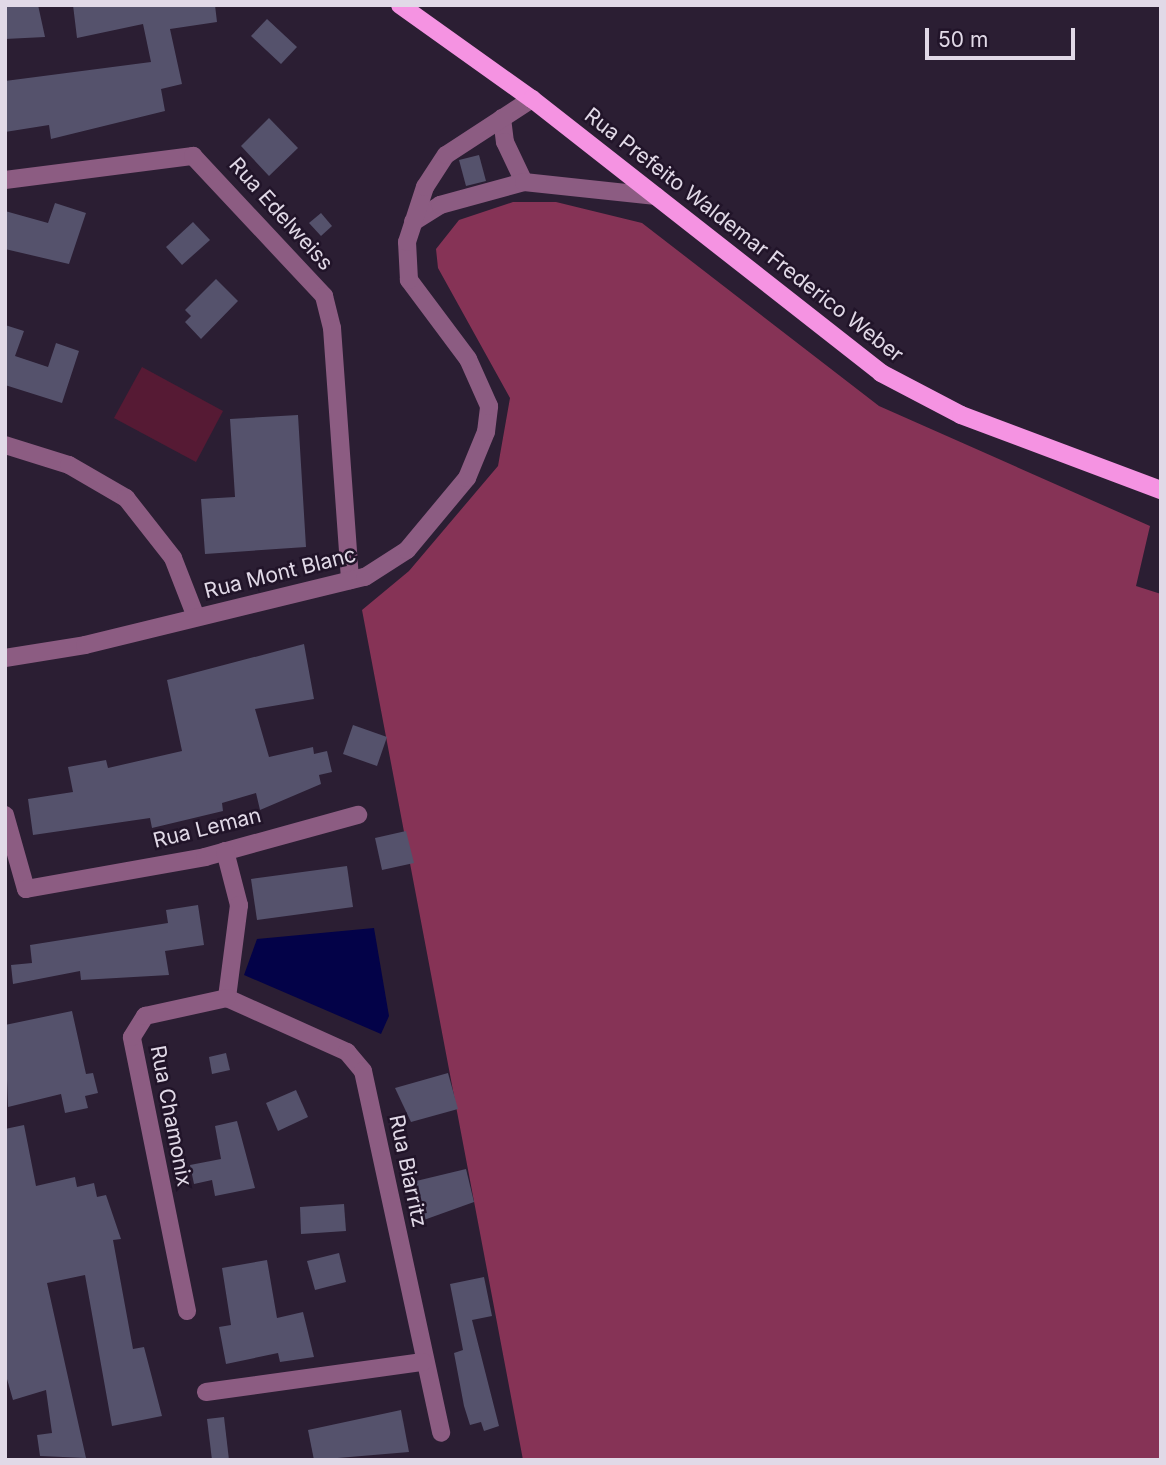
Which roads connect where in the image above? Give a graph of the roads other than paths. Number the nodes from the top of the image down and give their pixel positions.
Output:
1 (400, 5) edge
2 (532, 99) junction
3 (502, 118) junction
4 (5, 180) edge
5 (524, 182) junction
6 (656, 196) junction
7 (413, 222) junction
8 (5, 445) edge
9 (1161, 490) edge
10 (350, 580) junction
11 (196, 617) junction
12 (5, 658) edge
13 (5, 816) edge
14 (358, 816) dead end
15 (225, 851) junction
16 (227, 999) junction
17 (187, 1311) dead end
18 (423, 1362) junction
19 (206, 1392) dead end
20 (441, 1433) dead end

1 - 2 main road, Rua Prefeito Waldemar Frederico Weber
2 - 3 street, Rua Mont Blanc
2 - 6 main road, Rua Prefeito Waldemar Frederico Weber
3 - 5 street
3 - 7 street, Rua Mont Blanc
4 - 10 street, Rua Edelweiss
5 - 6 street
5 - 7 street
6 - 9 main road, Rua Prefeito Waldemar Frederico Weber
7 - 10 street, Rua Mont Blanc
8 - 11 street
10 - 11 street, Rua Mont Blanc
11 - 12 street, Rua Mont Blanc
13 - 15 street, Rua Leman
14 - 15 street, Rua Leman
15 - 16 street
16 - 17 street, Rua Chamonix
16 - 18 street, Rua Biarritz
18 - 19 street
18 - 20 street, Rua Biarritz

